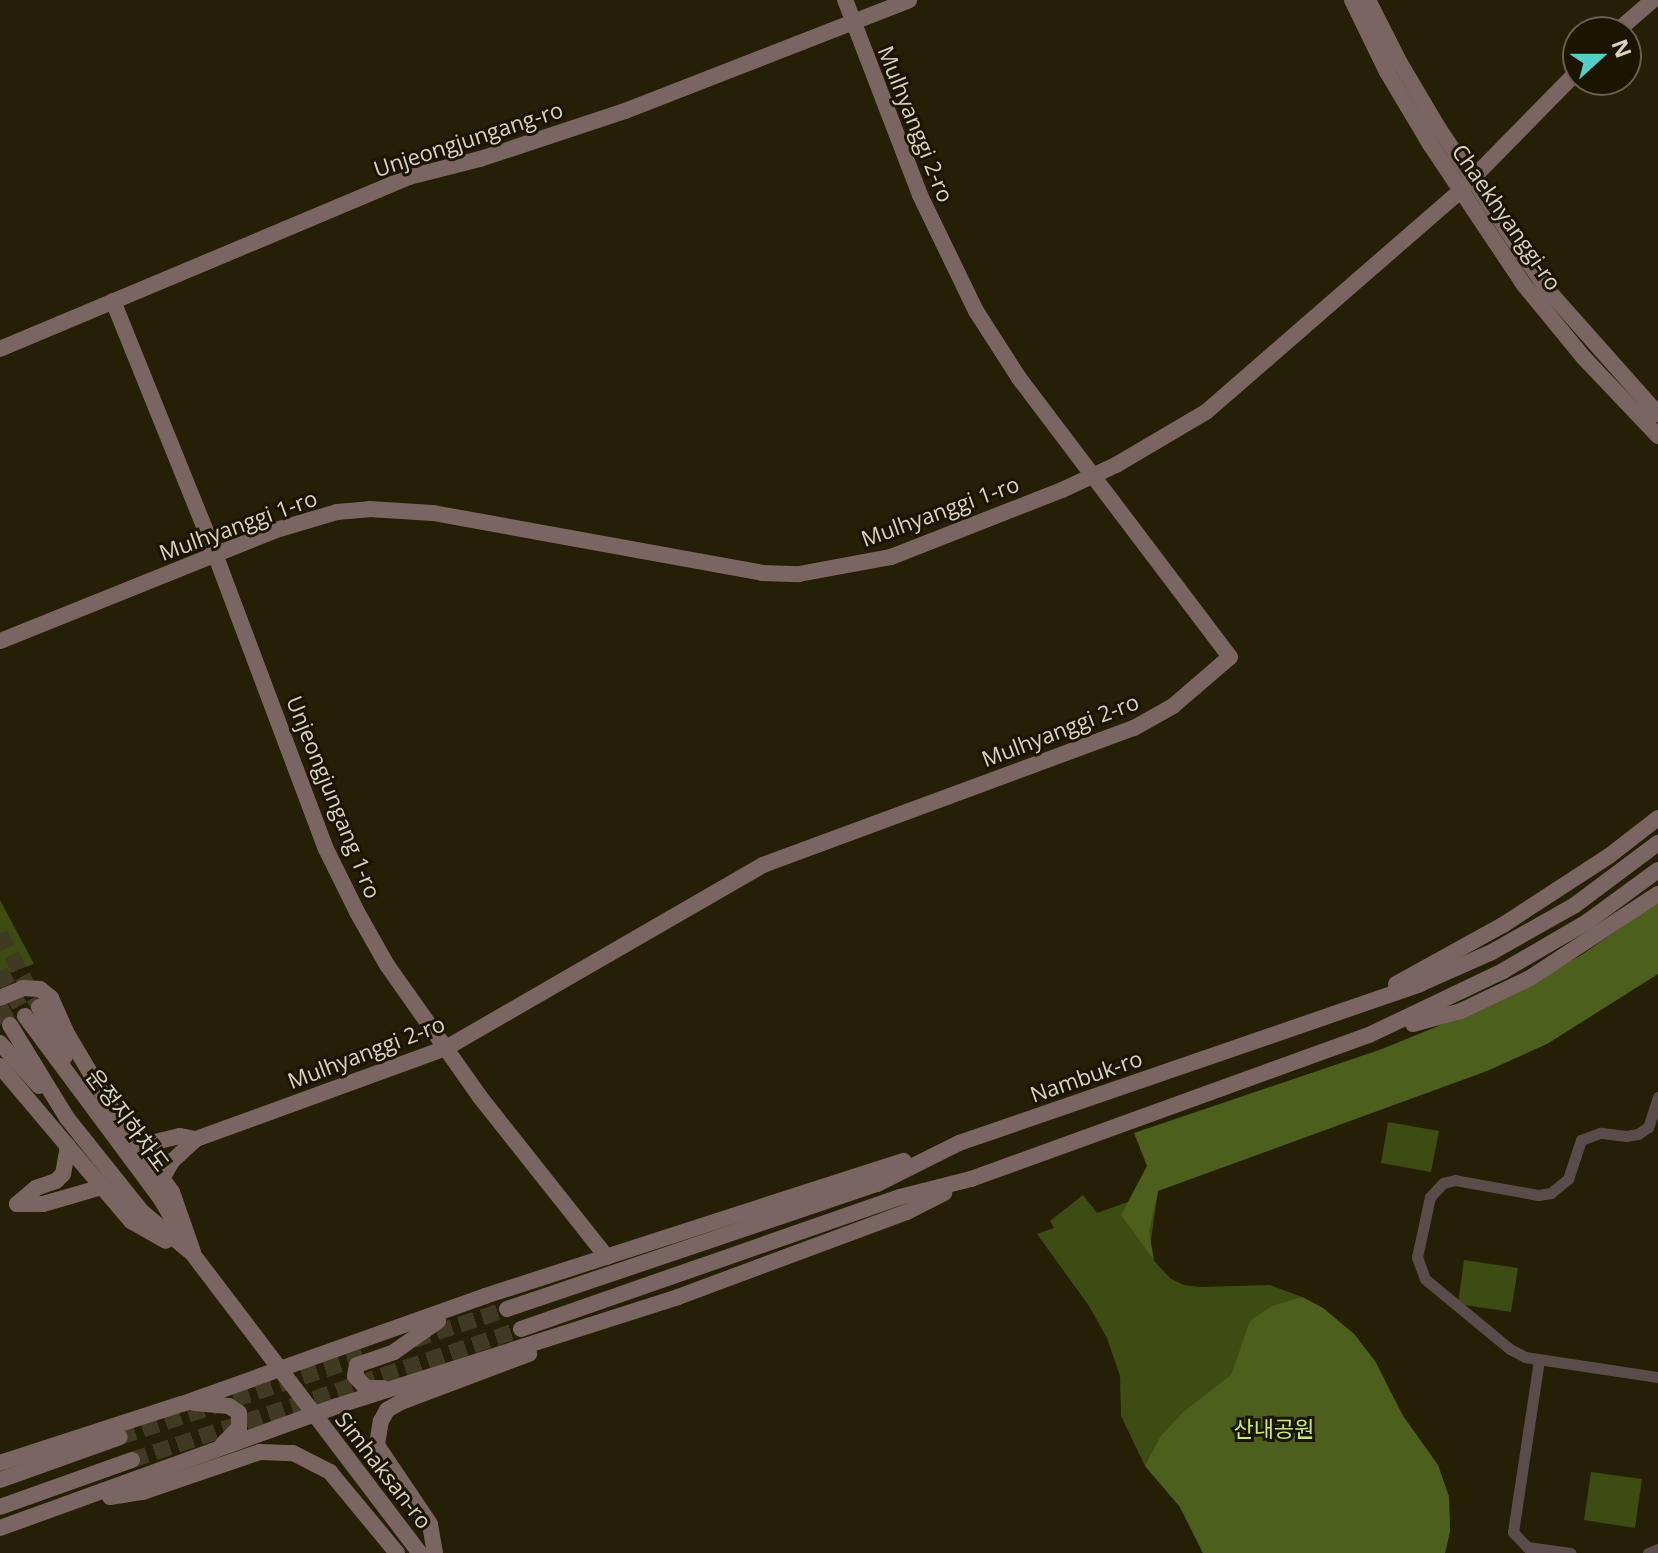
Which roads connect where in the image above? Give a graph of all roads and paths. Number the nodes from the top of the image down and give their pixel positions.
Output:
1 (845, 0) edge
2 (909, 0) edge
3 (1352, 0) edge
4 (1368, 0) edge
5 (1653, 0) edge
6 (1634, 16) edge
7 (852, 22) junction
8 (1562, 87) edge
9 (1465, 186) junction
10 (113, 301) junction
11 (0, 349) edge
12 (1658, 414) edge
13 (1658, 436) edge
14 (1094, 476) junction
15 (215, 554) junction
16 (0, 641) edge
17 (1658, 818) edge
18 (1658, 843) edge
19 (1658, 870) edge
20 (1658, 894) edge
21 (0, 998) edge
22 (1360, 1005) junction
23 (1369, 1035) junction
24 (0, 1043) tunnel mouth
25 (446, 1048) junction
26 (0, 1066) edge
27 (1658, 1097) edge
28 (67, 1118) junction
29 (196, 1139) junction
30 (959, 1143) junction
31 (68, 1146) junction
32 (138, 1146) junction
33 (162, 1179) junction
34 (971, 1179) junction
35 (102, 1187) junction
36 (17, 1204) junction
37 (0, 1210) edge
38 (193, 1255) junction
39 (607, 1257) junction
40 (470, 1302) junction
41 (507, 1309) tunnel mouth
42 (620, 1314) junction
43 (521, 1329) tunnel mouth
44 (1539, 1360) junction
45 (278, 1370) junction
46 (1658, 1377) edge
47 (393, 1388) junction
48 (182, 1404) junction
49 (313, 1415) junction
50 (120, 1437) tunnel mouth
51 (216, 1450) junction
52 (132, 1460) tunnel mouth
53 (0, 1463) edge
54 (0, 1480) edge
55 (73, 1504) junction
56 (0, 1507) edge
57 (0, 1528) edge
58 (1658, 1549) edge
59 (397, 1553) edge
60 (420, 1553) edge
61 (435, 1553) edge
62 (1571, 1553) edge
63 (1648, 1553) edge

1 - 7 street, Mulhyanggi 2-ro
2 - 7 street, Unjeongjungang-ro
3 - 9 street, Chaekhyanggi-ro
4 - 9 street, Chaekhyanggi-ro
5 - 6 street
7 - 10 street, Unjeongjungang-ro
7 - 14 street, Mulhyanggi 2-ro
8 - 9 street, Mulhyanggi 1-ro
9 - 12 street, Chaekhyanggi-ro
9 - 13 street, Chaekhyanggi-ro
9 - 14 street, Mulhyanggi 1-ro
10 - 11 street, Unjeongjungang-ro
10 - 15 street, Unjeongjungang 1-ro
14 - 15 street, Mulhyanggi 1-ro
14 - 25 street, Mulhyanggi 2-ro
15 - 16 street, Mulhyanggi 1-ro
15 - 25 street, Unjeongjungang 1-ro
17 - 22 street
18 - 22 street, Nambuk-ro
19 - 23 street
20 - 23 street
21 - 32 street
22 - 30 street, Nambuk-ro
23 - 34 street
24 - 28 street
25 - 29 street, Mulhyanggi 2-ro
25 - 39 street, Unjeongjungang 1-ro
26 - 31 street
27 - 44 street
28 - 38 street
28 - 38 street, 운정지하차도
29 - 32 street
29 - 33 street
30 - 39 street
30 - 41 street, Nambuk-ro
31 - 35 street
31 - 36 street
32 - 33 street
33 - 38 street
34 - 42 street
34 - 43 street
35 - 36 street
35 - 38 street
36 - 37 street
38 - 45 street, Simhaksan-ro
39 - 40 street
40 - 45 street
40 - 47 street
42 - 47 street
42 - 61 street
44 - 46 street
44 - 62 street
45 - 48 street
45 - 49 street, Simhaksan-ro
47 - 49 street
48 - 51 street
48 - 53 street
49 - 51 street
49 - 60 street, Simhaksan-ro
50 - 54 street
51 - 55 street
52 - 56 street
55 - 57 street
55 - 59 street
58 - 63 street

